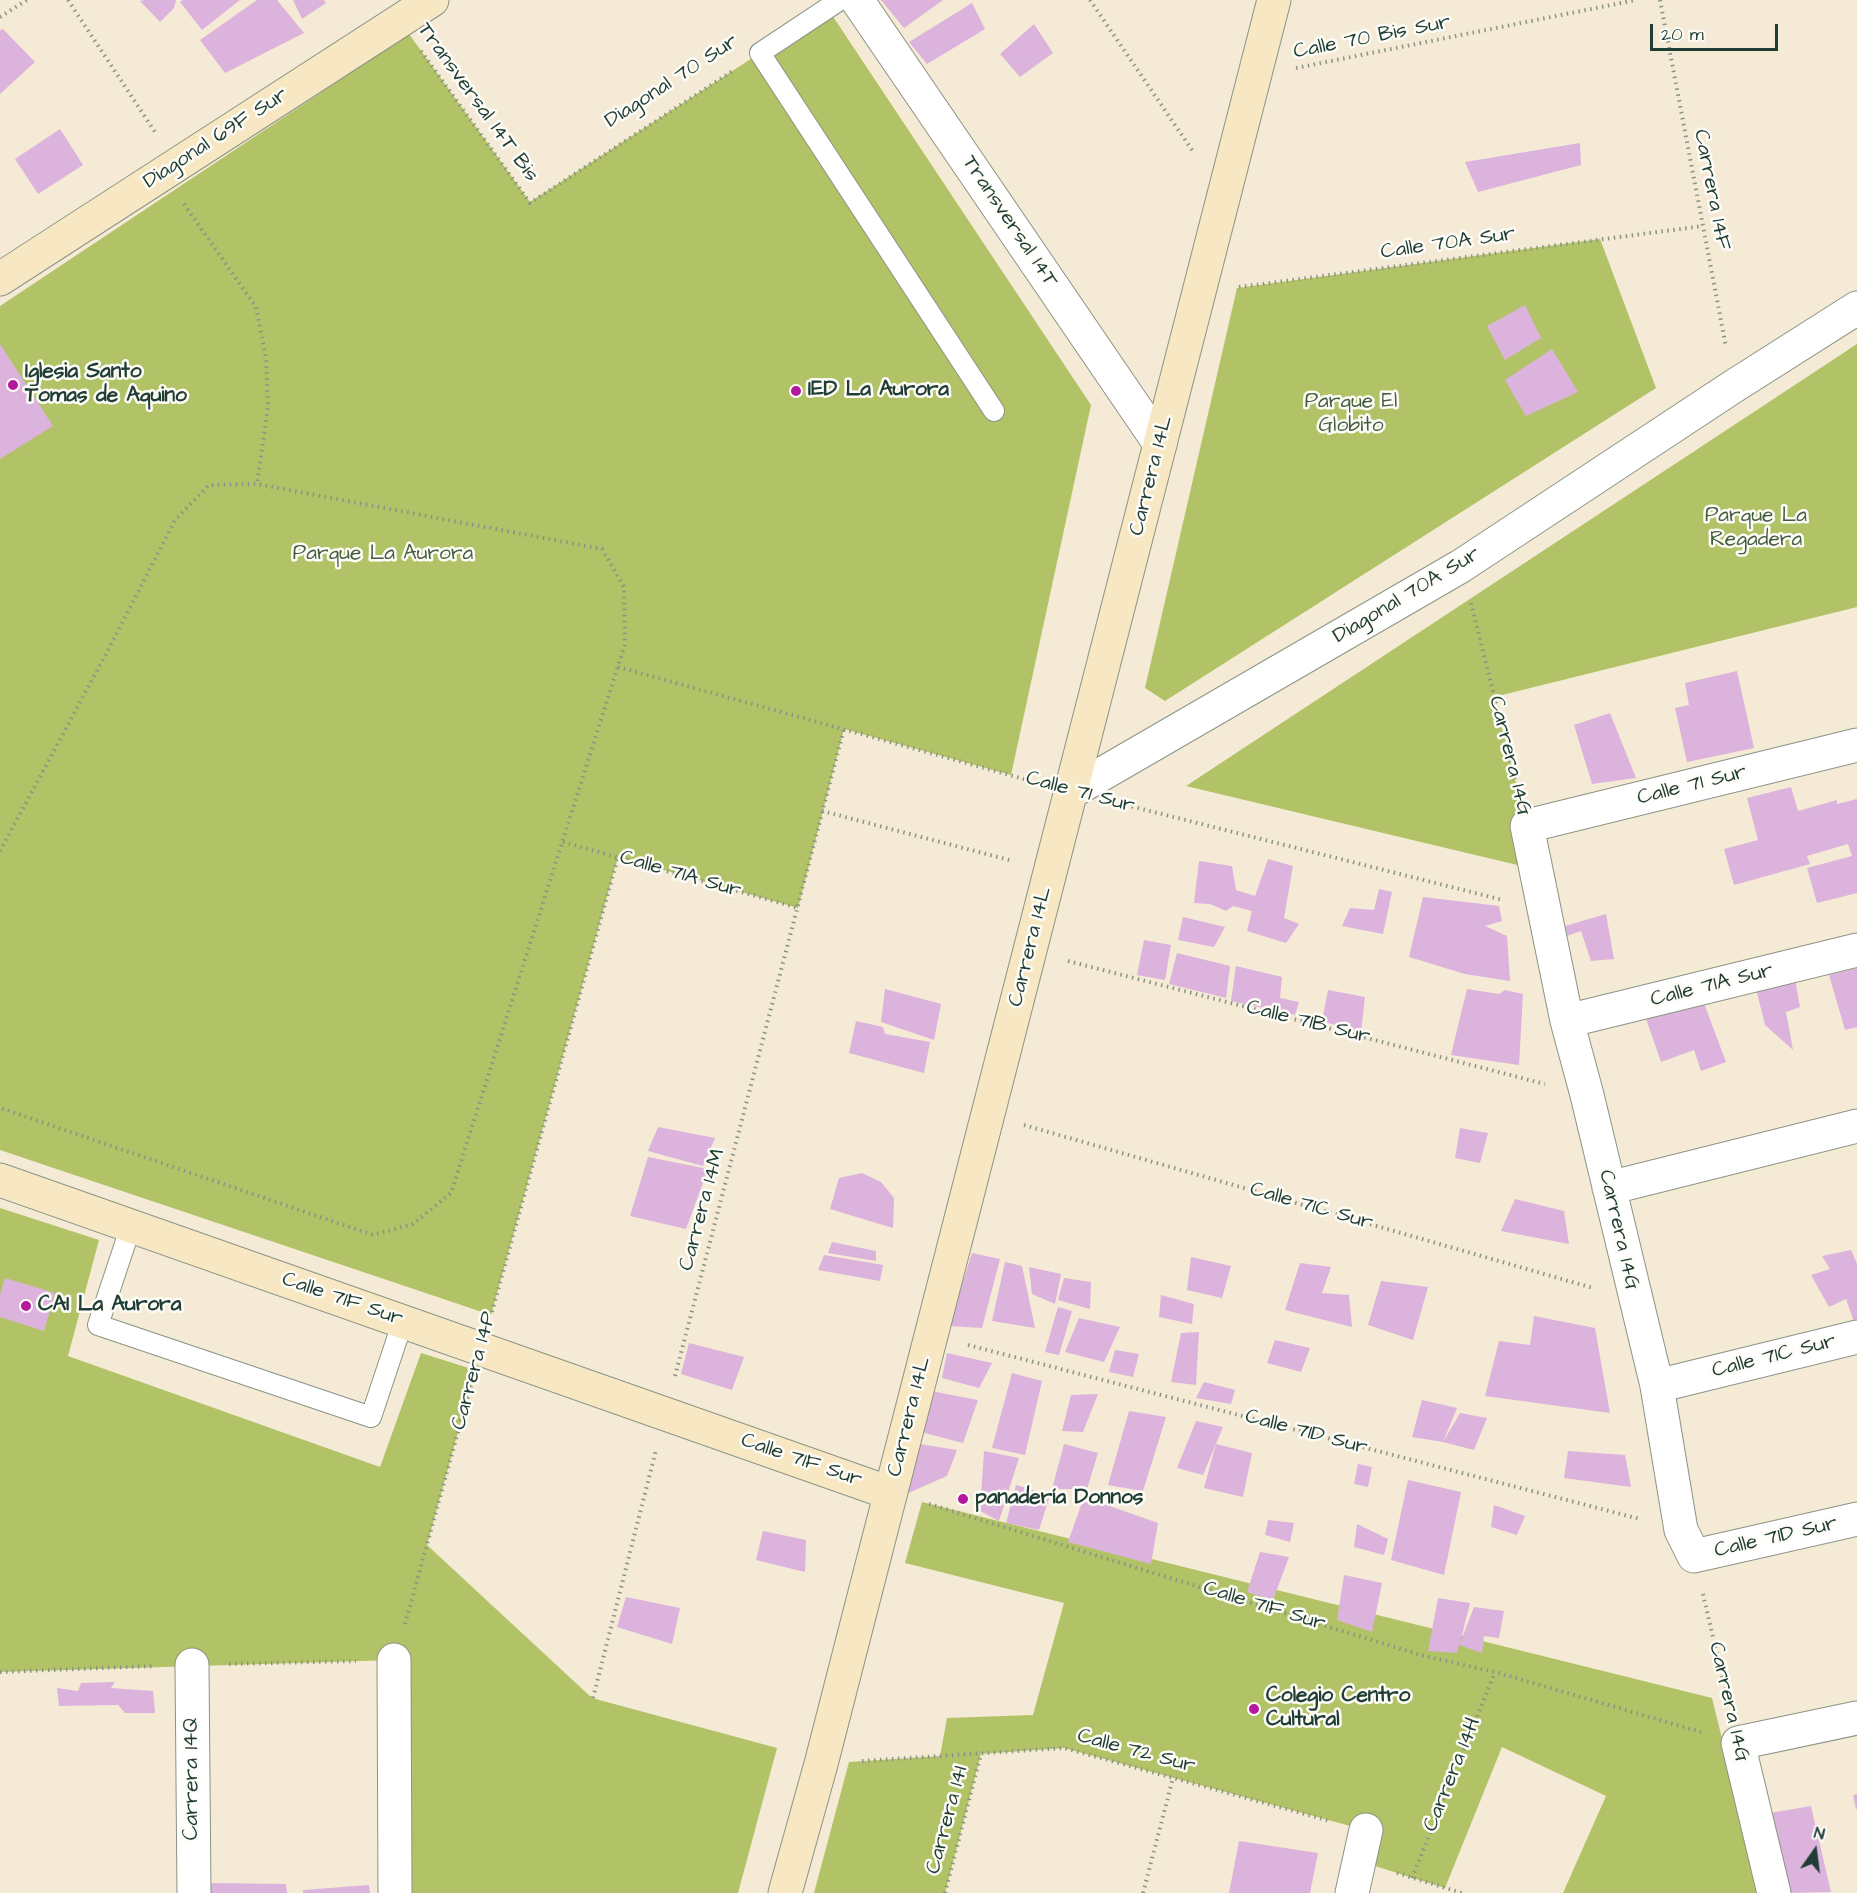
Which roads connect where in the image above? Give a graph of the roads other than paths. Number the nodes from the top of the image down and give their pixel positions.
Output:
1 (432, 0) edge
2 (840, 0) edge
3 (857, 0) edge
4 (1274, 0) edge
5 (0, 279) edge
6 (1857, 308) edge
7 (994, 411) dead end
8 (1160, 444) junction
9 (1857, 745) edge
10 (1071, 792) junction
11 (1527, 826) joint
12 (1857, 950) edge
13 (1567, 1021) junction
14 (1857, 1126) edge
15 (0, 1180) edge
16 (1609, 1188) junction
17 (131, 1226) junction
18 (404, 1321) junction
19 (1857, 1337) edge
20 (1656, 1386) junction
21 (890, 1493) junction
22 (1857, 1519) edge
23 (1688, 1543) joint
24 (394, 1660) road end
25 (192, 1665) dead end
26 (1857, 1718) edge
27 (1362, 1846) road end
28 (194, 1893) edge
29 (395, 1893) edge
30 (785, 1893) edge
31 (1352, 1893) edge
32 (1774, 1893) edge

1 - 5 street, Diagonal 69F Sur
2 - 7 lane, Diagonal 70 Sur
3 - 8 street, Transversal 14T
4 - 8 street, Carrera 14L
6 - 10 street, Diagonal 70A Sur
8 - 10 street, Carrera 14L
9 - 11 street, Calle 71 Sur
10 - 21 street, Carrera 14L
11 - 13 street, Carrera 14G
12 - 13 street, Calle 71A Sur
13 - 16 street, Carrera 14G
14 - 16 street
15 - 17 street, Calle 71F Sur
16 - 20 street, Carrera 14G
17 - 18 street, Calle 71F Sur
17 - 18 lane
18 - 21 street, Calle 71F Sur
19 - 20 street, Calle 71C Sur
20 - 23 street, Carrera 14G
21 - 30 street, Carrera 14L
22 - 23 street, Calle 71D Sur
24 - 29 street
25 - 28 street, Carrera 14Q
26 - 32 street, Carrera 14G
27 - 31 street

